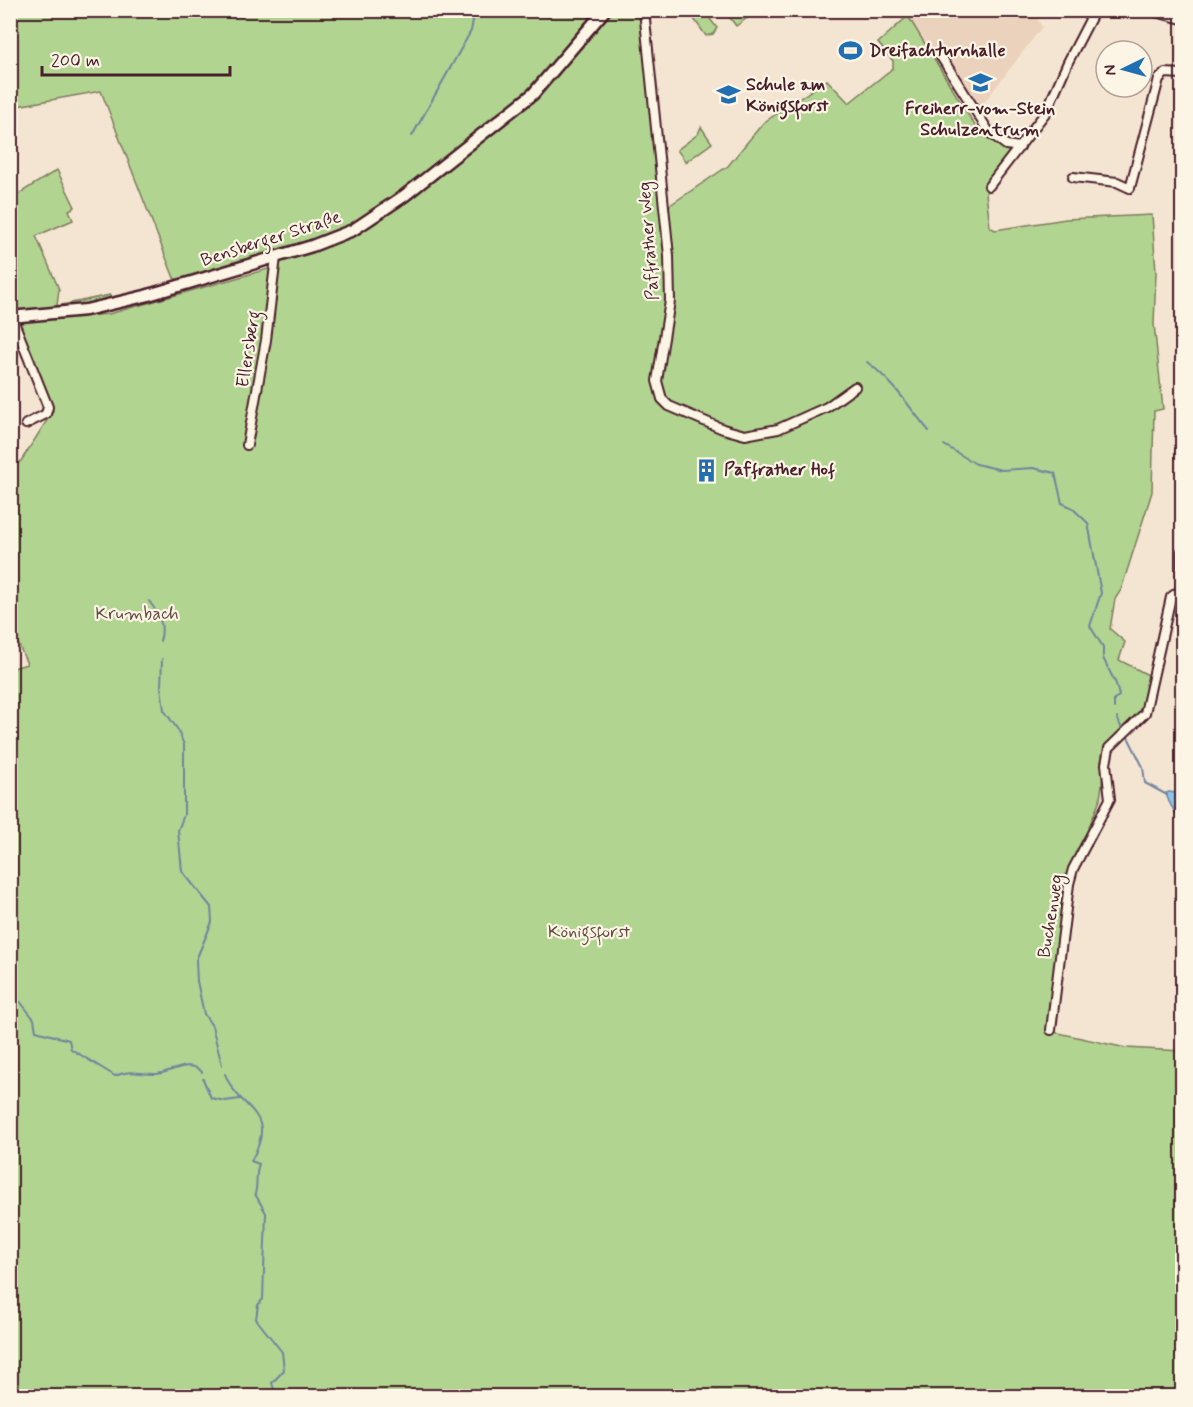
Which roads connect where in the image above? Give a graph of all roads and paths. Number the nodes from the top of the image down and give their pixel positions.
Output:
1 (605, 10) edge
2 (644, 10) edge
3 (1095, 10) edge
4 (1148, 10) edge
5 (1182, 19) edge
6 (940, 55) dead end
7 (1182, 74) edge
8 (1020, 147) junction
9 (1072, 177) dead end
10 (989, 186) dead end
11 (276, 257) junction
12 (11, 317) edge
13 (855, 387) dead end
14 (26, 424) dead end
15 (247, 445) dead end
16 (1182, 551) edge
17 (1182, 583) edge
18 (1182, 589) edge
19 (1050, 1030) dead end

1 - 11 main road, Bensberger Straße
2 - 13 street, Paffrather Weg
3 - 8 street
4 - 5 street
6 - 8 street
7 - 9 street
8 - 10 street
11 - 12 main road, Bensberger Straße
11 - 15 street, Ellersberg
12 - 14 street
16 - 17 street
18 - 19 street, Buchenweg

